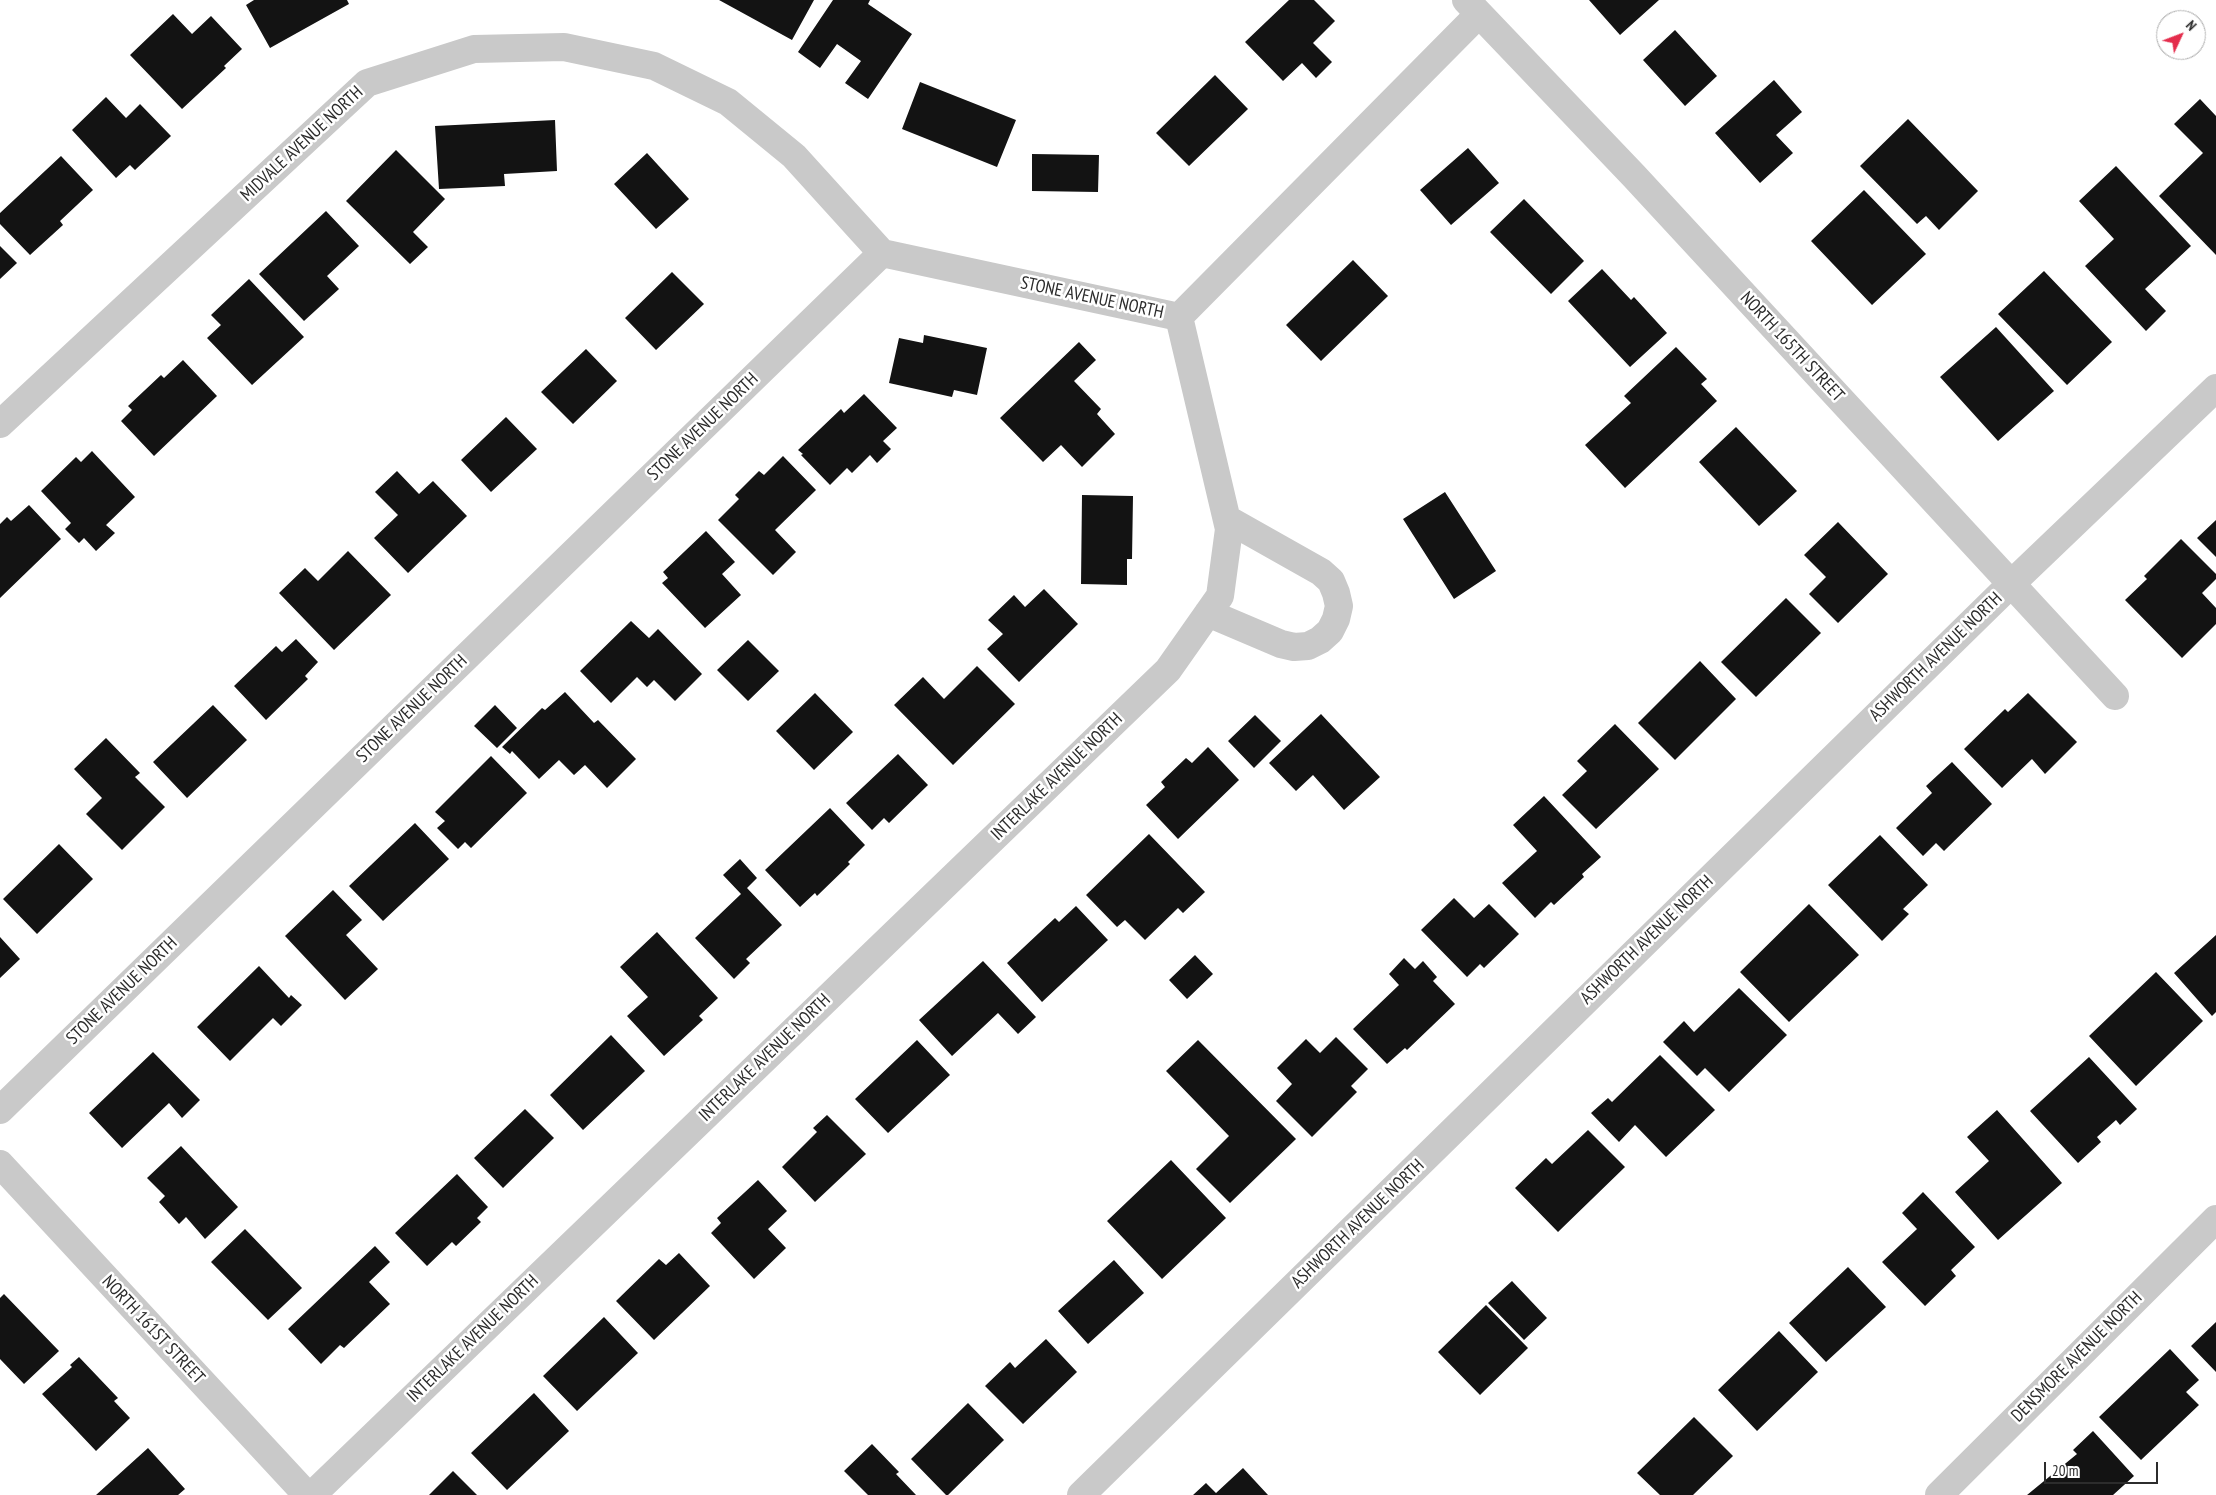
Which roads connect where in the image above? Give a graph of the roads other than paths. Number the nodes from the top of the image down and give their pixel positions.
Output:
1 (1472, 7) edge
2 (882, 253) junction
3 (1179, 317) junction
4 (2216, 388) edge
5 (0, 424) edge
6 (1227, 519) junction
7 (2011, 584) junction
8 (1208, 613) junction
9 (2115, 696) dead end
10 (0, 1110) edge
11 (0, 1164) edge
12 (2216, 1218) edge
13 (307, 1495) edge
14 (312, 1495) edge
15 (1081, 1495) edge
16 (1939, 1495) edge

1 - 3 street, STONE AVENUE NORTH
1 - 7 street, NORTH 165TH STREET
2 - 3 street, STONE AVENUE NORTH
2 - 5 street, MIDVALE AVENUE NORTH
2 - 10 street, STONE AVENUE NORTH
3 - 6 street, INTERLAKE AVENUE NORTH
4 - 7 street, ASHWORTH AVENUE NORTH
6 - 8 street, INTERLAKE AVENUE NORTH
6 - 8 street
7 - 9 street, NORTH 165TH STREET
7 - 15 street, ASHWORTH AVENUE NORTH
8 - 14 street, INTERLAKE AVENUE NORTH
11 - 13 street, NORTH 161ST STREET
12 - 16 street, DENSMORE AVENUE NORTH

